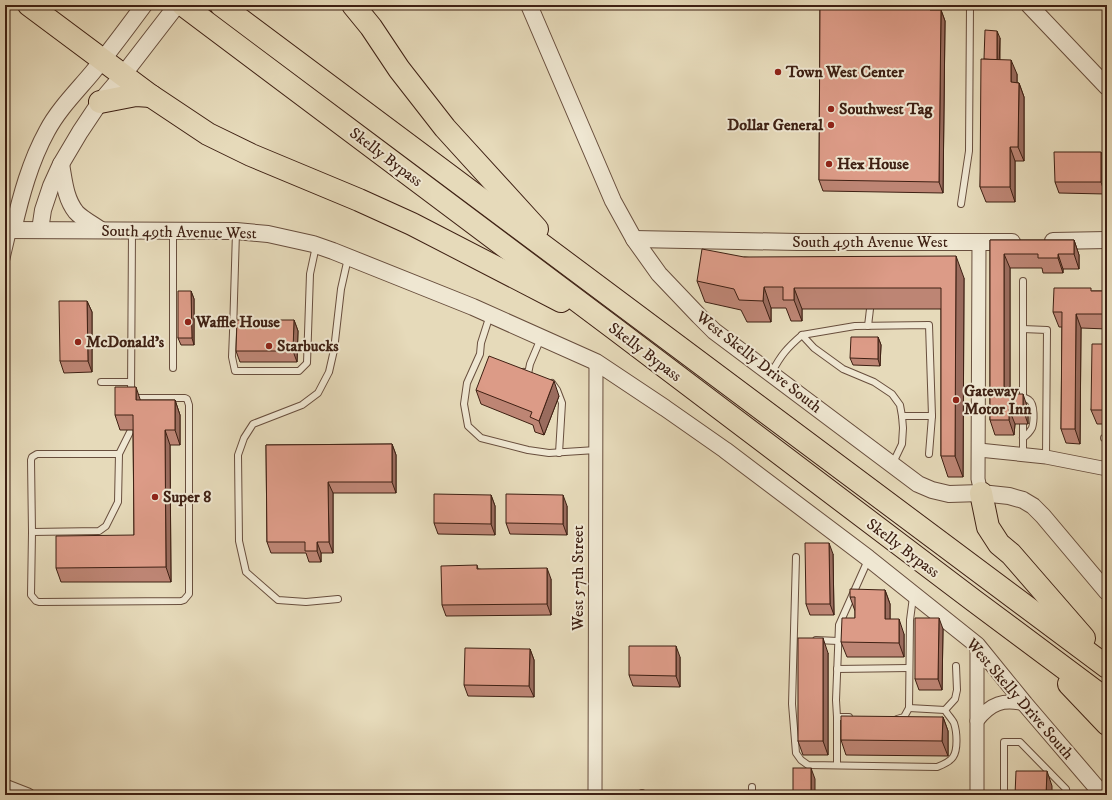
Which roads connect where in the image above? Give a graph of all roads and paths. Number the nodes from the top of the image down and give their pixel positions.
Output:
1 (29, 5) edge
2 (144, 5) edge
3 (177, 5) edge
4 (183, 5) edge
5 (353, 5) edge
6 (529, 5) edge
7 (970, 5) edge
8 (1029, 5) edge
9 (227, 9) edge
10 (103, 59) junction
11 (123, 75) junction
12 (1107, 87) edge
13 (151, 96) junction
14 (100, 102) junction
15 (61, 164) junction
16 (961, 204) dead end
17 (9, 230) edge
18 (40, 230) junction
19 (101, 230) junction
20 (132, 230) junction
21 (173, 230) junction
22 (236, 231) junction
23 (634, 239) junction
24 (1107, 240) edge
25 (979, 242) junction
26 (316, 245) junction
27 (349, 257) junction
28 (5, 265) edge
29 (571, 267) junction
30 (1023, 281) dead end
31 (473, 307) joint
32 (870, 309) dead end
33 (490, 315) junction
34 (868, 326) junction
35 (615, 329) junction
36 (1023, 329) junction
37 (802, 335) junction
38 (541, 337) junction
39 (480, 354) junction
40 (486, 357) dead end
41 (596, 362) junction
42 (173, 368) dead end
43 (521, 371) edge
44 (771, 374) junction
45 (101, 382) dead end
46 (131, 382) junction
47 (547, 382) edge
48 (1023, 397) junction
49 (1023, 409) edge
50 (1034, 414) junction
51 (1047, 414) junction
52 (902, 416) junction
53 (932, 416) junction
54 (1023, 424) dead end
55 (131, 430) dead end
56 (1023, 438) junction
57 (596, 450) junction
58 (979, 450) junction
59 (559, 453) junction
60 (119, 454) junction
61 (929, 454) dead end
62 (1023, 454) junction
63 (1046, 457) junction
64 (892, 465) junction
65 (1107, 468) edge
66 (981, 493) junction
67 (32, 532) junction
68 (796, 558) dead end
69 (868, 558) junction
70 (1107, 592) edge
71 (913, 593) junction
72 (338, 599) dead end
73 (794, 638) junction
74 (1024, 638) junction
75 (801, 639) edge
76 (809, 639) edge
77 (838, 641) junction
78 (977, 645) junction
79 (956, 666) dead end
80 (1107, 666) edge
81 (910, 668) junction
82 (837, 669) junction
83 (1107, 700) edge
84 (1025, 704) junction
85 (909, 708) junction
86 (945, 710) junction
87 (837, 716) junction
88 (853, 718) edge
89 (892, 721) edge
90 (977, 721) junction
91 (1107, 724) edge
92 (837, 765) junction
93 (5, 786) edge
94 (752, 787) dead end
95 (28, 795) edge
96 (595, 795) edge
97 (752, 795) edge
98 (977, 795) edge
99 (1004, 795) edge
100 (1067, 795) edge
101 (1103, 795) edge

1 - 10 highway
2 - 10 street
3 - 11 street
4 - 35 highway, Skelly Bypass
5 - 29 highway
6 - 23 street, West Skelly Drive South
7 - 16 lane
8 - 12 street
9 - 29 highway, Skelly Bypass
10 - 11 highway
10 - 17 street
11 - 13 highway
11 - 14 street
13 - 14 highway
13 - 35 highway
14 - 15 street
15 - 18 street
15 - 19 street
17 - 18 street, South 49th Avenue West
17 - 28 lane
18 - 19 street, South 49th Avenue West
19 - 20 street, South 49th Avenue West
20 - 21 street, South 49th Avenue West
20 - 46 lane
21 - 22 street, South 49th Avenue West
21 - 42 lane
22 - 26 street, South 49th Avenue West
22 - 26 lane
23 - 25 street, South 49th Avenue West
23 - 44 street, West Skelly Drive South
24 - 25 street, South 49th Avenue West
25 - 58 street
26 - 27 street, South 49th Avenue West
27 - 31 street, South 49th Avenue West
27 - 72 lane
29 - 80 highway, Skelly Bypass
30 - 36 lane
31 - 33 street, West Skelly Drive South
32 - 34 lane
33 - 38 street, West Skelly Drive South
33 - 39 lane
34 - 37 lane
34 - 53 lane
35 - 74 highway, Skelly Bypass
36 - 48 lane
36 - 51 lane
37 - 44 lane
37 - 52 lane
38 - 41 street, West Skelly Drive South
38 - 43 lane
39 - 40 lane
39 - 59 lane
41 - 57 street, West 57th Street
41 - 69 street, West Skelly Drive South
44 - 64 street, West Skelly Drive South
45 - 46 lane
46 - 67 lane
47 - 59 lane
48 - 49 lane
48 - 50 lane
50 - 51 lane
50 - 56 lane
51 - 63 lane
52 - 53 lane
52 - 64 lane
53 - 61 lane
54 - 56 lane
55 - 60 lane
56 - 62 lane
57 - 59 lane
57 - 96 street, West 57th Street
58 - 62 street
58 - 66 street
60 - 67 lane
60 - 67 lane
62 - 63 street
63 - 65 street
64 - 66 street, West Skelly Drive South
66 - 70 street, West Skelly Drive South
66 - 80 highway
68 - 73 lane
69 - 71 street, West Skelly Drive South
69 - 77 lane
71 - 78 street, West Skelly Drive South
71 - 81 lane
73 - 75 lane
73 - 92 lane
74 - 83 highway, Skelly Bypass
74 - 91 highway
76 - 77 lane
77 - 82 lane
78 - 84 street, West Skelly Drive South
78 - 90 street
79 - 86 lane
81 - 82 lane
81 - 85 lane
82 - 87 lane
84 - 90 street
84 - 101 street, West Skelly Drive South
85 - 86 lane
85 - 89 lane
86 - 92 lane
87 - 88 lane
87 - 92 lane
90 - 98 street
93 - 95 street
94 - 97 lane
99 - 100 lane

